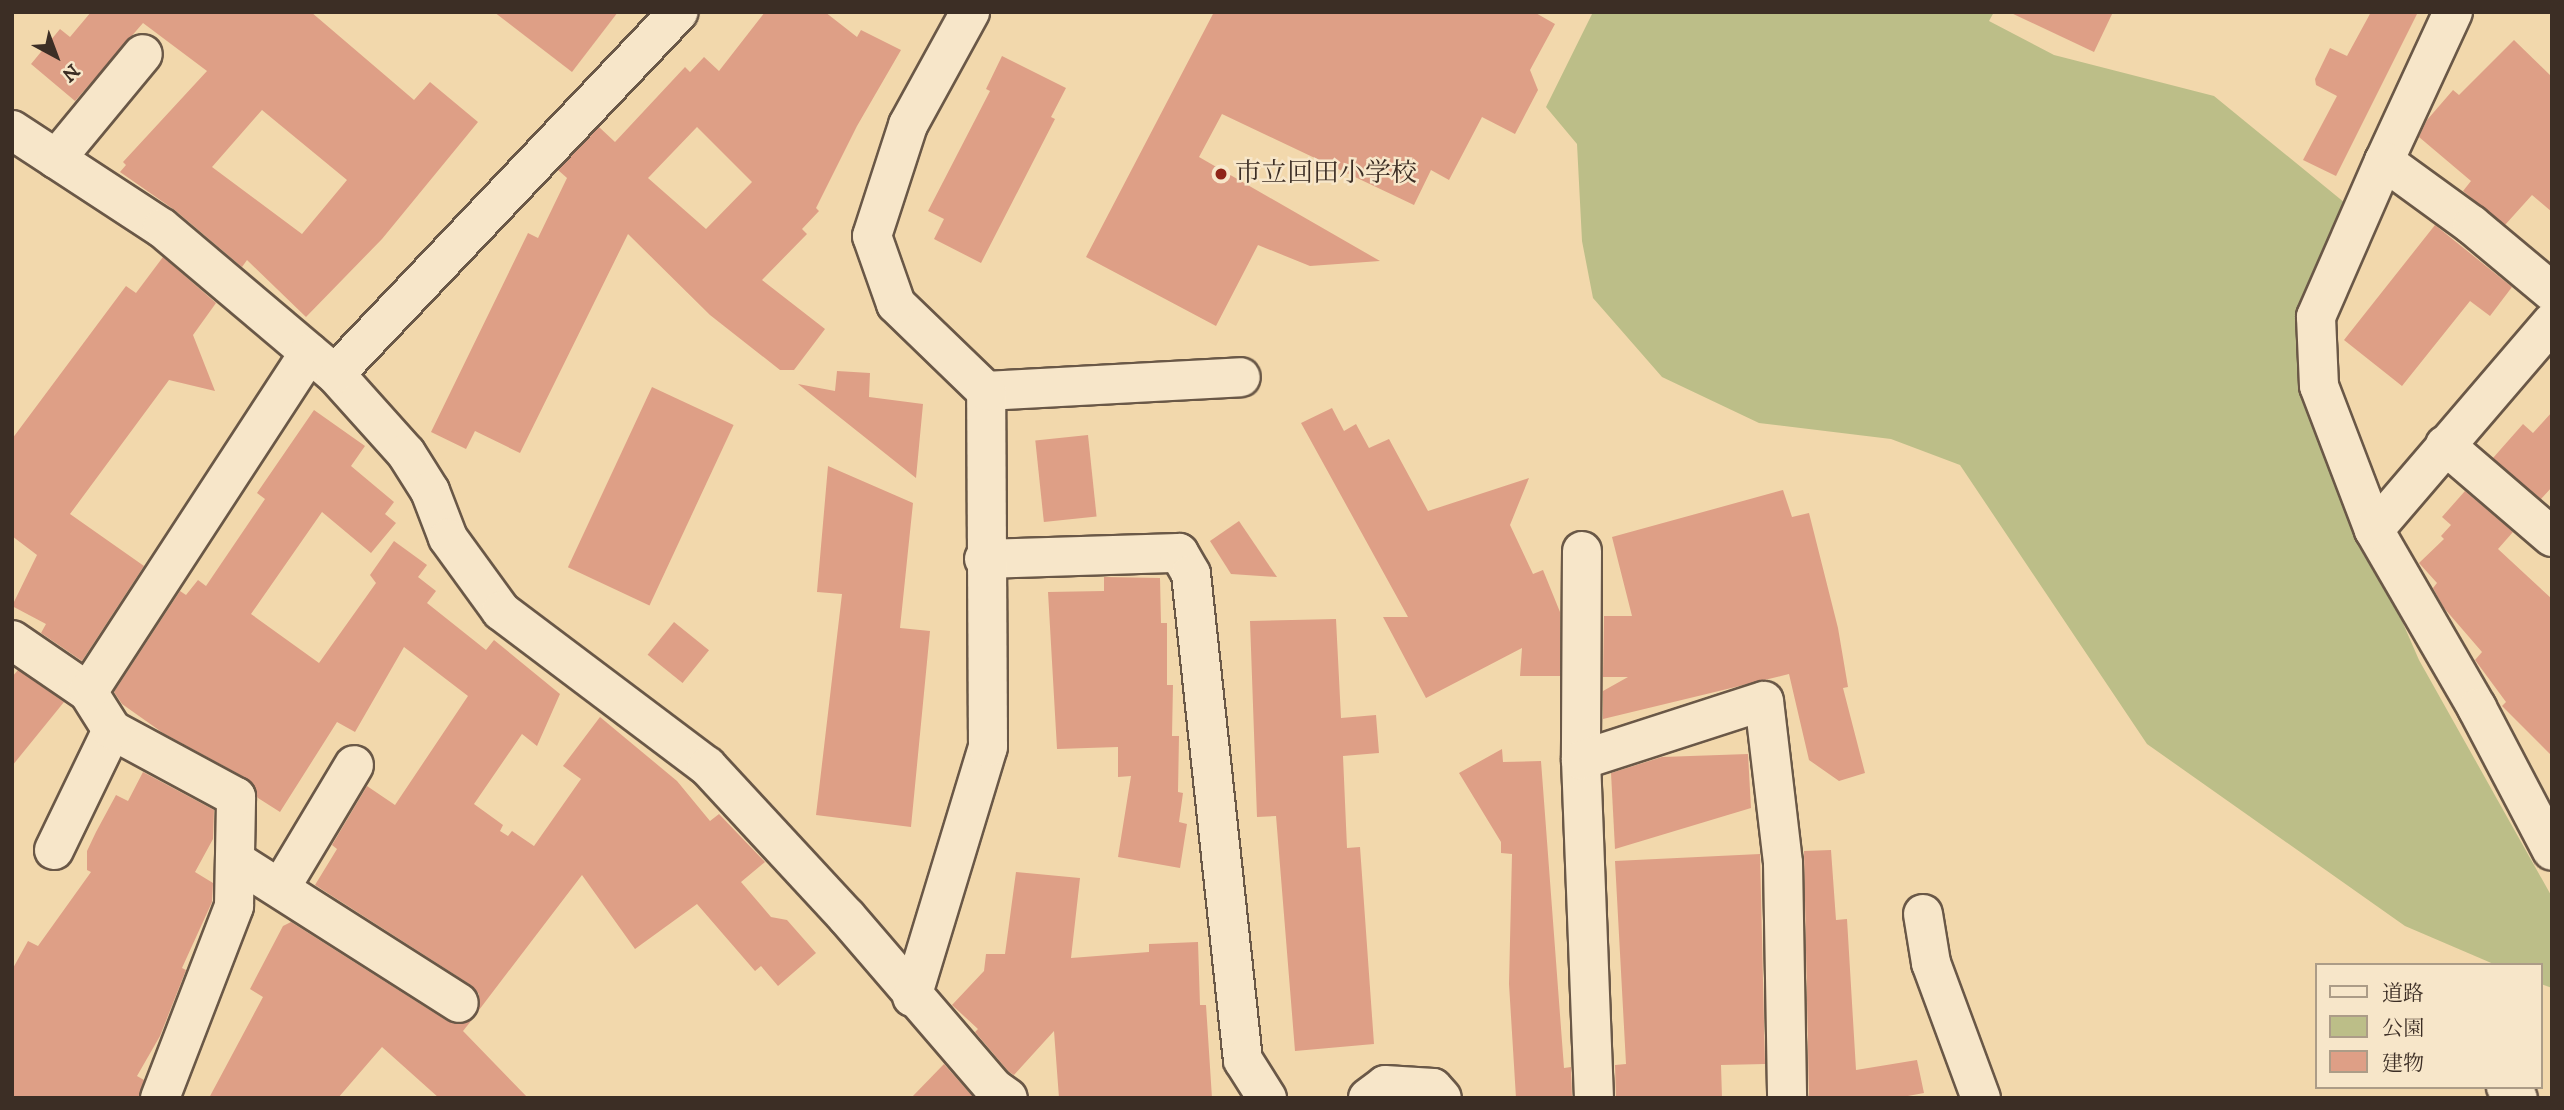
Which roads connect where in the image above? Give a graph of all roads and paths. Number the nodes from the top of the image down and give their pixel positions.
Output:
1 (678, 12) edge
2 (970, 12) edge
3 (2453, 12) edge
4 (143, 54) dead end
5 (12, 130) edge
6 (56, 159) junction
7 (2384, 161) junction
8 (2552, 292) edge
9 (2552, 322) edge
10 (322, 363) junction
11 (1241, 377) dead end
12 (986, 391) junction
13 (2445, 445) junction
14 (2374, 530) junction
15 (2552, 537) edge
16 (1582, 551) dead end
17 (984, 559) junction
18 (12, 640) edge
19 (88, 692) junction
20 (112, 730) junction
21 (1581, 760) junction
22 (354, 765) dead end
23 (54, 850) dead end
24 (2552, 851) edge
25 (236, 861) junction
26 (281, 887) junction
27 (1923, 914) dead end
28 (912, 997) junction
29 (459, 1003) dead end
30 (160, 1098) edge
31 (1008, 1098) edge
32 (1267, 1098) edge
33 (1368, 1098) edge
34 (1442, 1098) edge
35 (1594, 1098) edge
36 (1787, 1098) edge
37 (1981, 1098) edge

1 - 10 street
2 - 12 street
3 - 7 street
4 - 6 street
5 - 6 street
6 - 10 street
7 - 8 street
7 - 14 street
9 - 13 street
10 - 19 street
10 - 28 street
11 - 12 street
12 - 17 street
13 - 14 street
13 - 15 street
14 - 24 street
16 - 21 street
17 - 28 street
17 - 32 street
18 - 19 street
19 - 20 street
20 - 23 street
20 - 25 street
21 - 35 street
21 - 36 street
22 - 26 street
25 - 26 street
25 - 30 street
26 - 29 street
27 - 37 street
28 - 31 street
33 - 34 street

